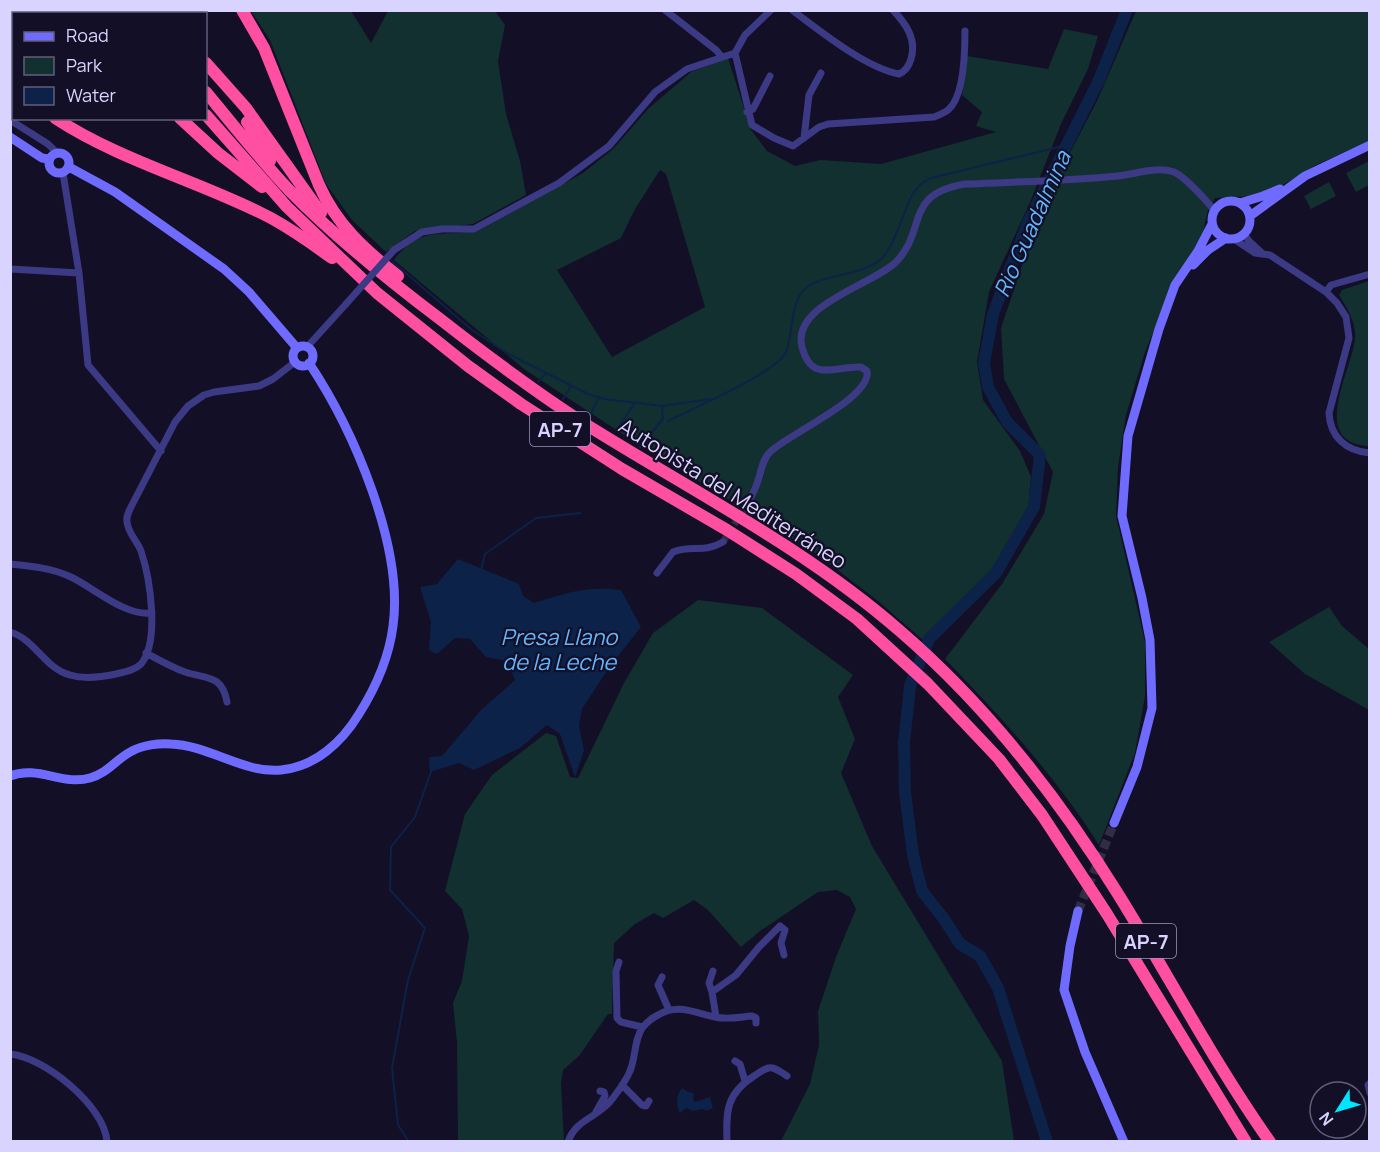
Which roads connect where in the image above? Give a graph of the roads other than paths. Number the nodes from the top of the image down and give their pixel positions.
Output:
1 (147, 10) edge
2 (242, 10) edge
3 (665, 10) edge
4 (771, 10) edge
5 (792, 10) edge
6 (893, 10) edge
7 (141, 12) edge
8 (965, 31) dead end
9 (735, 53) junction
10 (722, 57) junction
11 (207, 64) edge
12 (207, 71) edge
13 (821, 73) dead end
14 (770, 76) dead end
15 (207, 93) edge
16 (747, 112) junction
17 (207, 116) edge
18 (10, 120) edge
19 (59, 120) edge
20 (182, 120) edge
21 (191, 120) edge
22 (10, 137) edge
23 (804, 138) junction
24 (1370, 145) edge
25 (262, 146) junction
26 (218, 153) junction
27 (53, 156) junction
28 (66, 170) junction
29 (278, 179) junction
30 (298, 182) junction
31 (1293, 183) junction
32 (1240, 202) junction
33 (287, 207) junction
34 (1214, 210) junction
35 (1250, 216) junction
36 (1212, 224) junction
37 (1244, 234) junction
38 (1230, 239) junction
39 (1263, 253) junction
40 (10, 269) edge
41 (79, 273) junction
42 (1370, 274) edge
43 (393, 283) junction
44 (1326, 292) junction
45 (377, 293) junction
46 (1169, 303) junction
47 (307, 347) junction
48 (297, 348) junction
49 (494, 360) junction
50 (295, 362) junction
51 (309, 363) junction
52 (161, 451) junction
53 (1370, 453) edge
54 (748, 503) tunnel mouth
55 (723, 542) tunnel mouth
56 (10, 564) edge
57 (657, 573) dead end
58 (152, 613) junction
59 (10, 632) edge
60 (146, 653) junction
61 (227, 702) dead end
62 (10, 776) edge
63 (1113, 823) tunnel mouth
64 (1078, 911) tunnel mouth
65 (784, 955) dead end
66 (619, 962) dead end
67 (713, 971) dead end
68 (662, 977) dead end
69 (712, 992) junction
70 (669, 1010) junction
71 (716, 1017) junction
72 (756, 1023) dead end
73 (642, 1027) junction
74 (10, 1054) edge
75 (735, 1061) dead end
76 (787, 1075) dead end
77 (745, 1082) junction
78 (1370, 1083) edge
79 (622, 1085) junction
80 (600, 1091) dead end
81 (1370, 1093) edge
82 (649, 1101) dead end
83 (590, 1119) junction
84 (587, 1130) dead end
85 (107, 1142) edge
86 (568, 1142) edge
87 (727, 1142) edge
88 (1124, 1142) edge
89 (1246, 1142) edge
90 (1270, 1142) edge

1 - 7 street
2 - 49 highway
3 - 10 street
4 - 9 street
5 - 6 street
8 - 23 street
9 - 10 street
9 - 16 street
10 - 47 street, bridge
11 - 30 highway
12 - 25 highway
13 - 23 street
14 - 16 street
15 - 29 highway, Autopista del Mediterráneo / AP-7
16 - 23 street
17 - 33 highway, Autopista del Mediterráneo / AP-7
18 - 27 street
19 - 45 highway
20 - 26 highway
21 - 26 highway
22 - 27 main road
24 - 31 main road
25 - 29 highway
25 - 30 highway
26 - 33 highway
27 - 28 main road
27 - 28 main road
28 - 41 street
28 - 48 main road
29 - 43 highway, Autopista del Mediterráneo / AP-7
30 - 43 highway
31 - 32 main road
31 - 35 main road
32 - 34 main road
32 - 35 main road
33 - 45 highway, Autopista del Mediterráneo / AP-7
34 - 36 main road
34 - 54 street
35 - 37 main road
36 - 38 main road
36 - 46 main road
37 - 38 main road
37 - 39 street
38 - 39 street
38 - 46 main road
39 - 44 street
40 - 41 street
41 - 52 street
42 - 44 street
43 - 49 highway, Autopista del Mediterráneo / AP-7
44 - 53 street
45 - 89 highway, Autopista del Mediterráneo / AP-7
46 - 63 main road
47 - 48 main road
47 - 51 main road
48 - 50 main road
49 - 90 highway, Autopista del Mediterráneo / AP-7
50 - 51 main road
50 - 52 street
51 - 62 main road
52 - 58 street
55 - 57 street
56 - 58 street
58 - 60 street
59 - 60 street
60 - 61 street
64 - 88 main road
65 - 69 street
66 - 73 street
67 - 69 street
68 - 70 street
69 - 71 street
70 - 71 street
70 - 73 street
71 - 72 street
73 - 79 street
74 - 85 street
75 - 77 street
76 - 77 street
77 - 87 street
78 - 81 street
79 - 82 street
79 - 83 street
80 - 83 street
83 - 84 street
83 - 86 street

